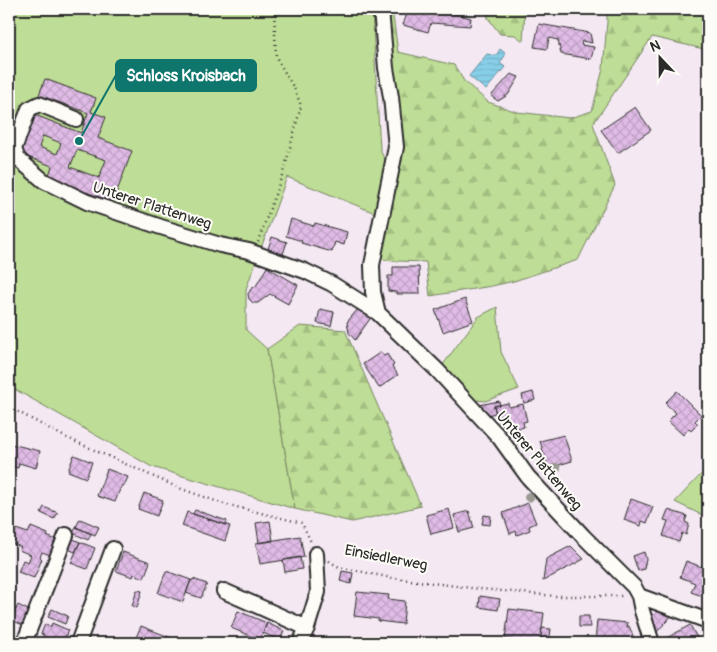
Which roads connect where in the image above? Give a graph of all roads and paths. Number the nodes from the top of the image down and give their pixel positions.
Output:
1 (274, 9) edge
2 (381, 9) edge
3 (76, 119) dead end
4 (254, 252) junction
5 (378, 313) junction
6 (9, 407) edge
7 (66, 535) dead end
8 (113, 549) dead end
9 (316, 554) junction
10 (224, 590) dead end
11 (639, 596) junction
12 (708, 621) edge
13 (307, 628) junction
14 (24, 643) edge
15 (78, 643) edge
16 (300, 643) edge
17 (652, 643) edge

1 - 4 path
2 - 5 street
3 - 4 street, Unterer Plattenweg
4 - 5 street, Unterer Plattenweg
5 - 11 street, Unterer Plattenweg
6 - 9 path
7 - 14 street
8 - 15 street
9 - 11 path, Einsiedlerweg
9 - 13 street
10 - 13 street
11 - 12 street
11 - 17 street, Unterer Plattenweg
13 - 16 street

